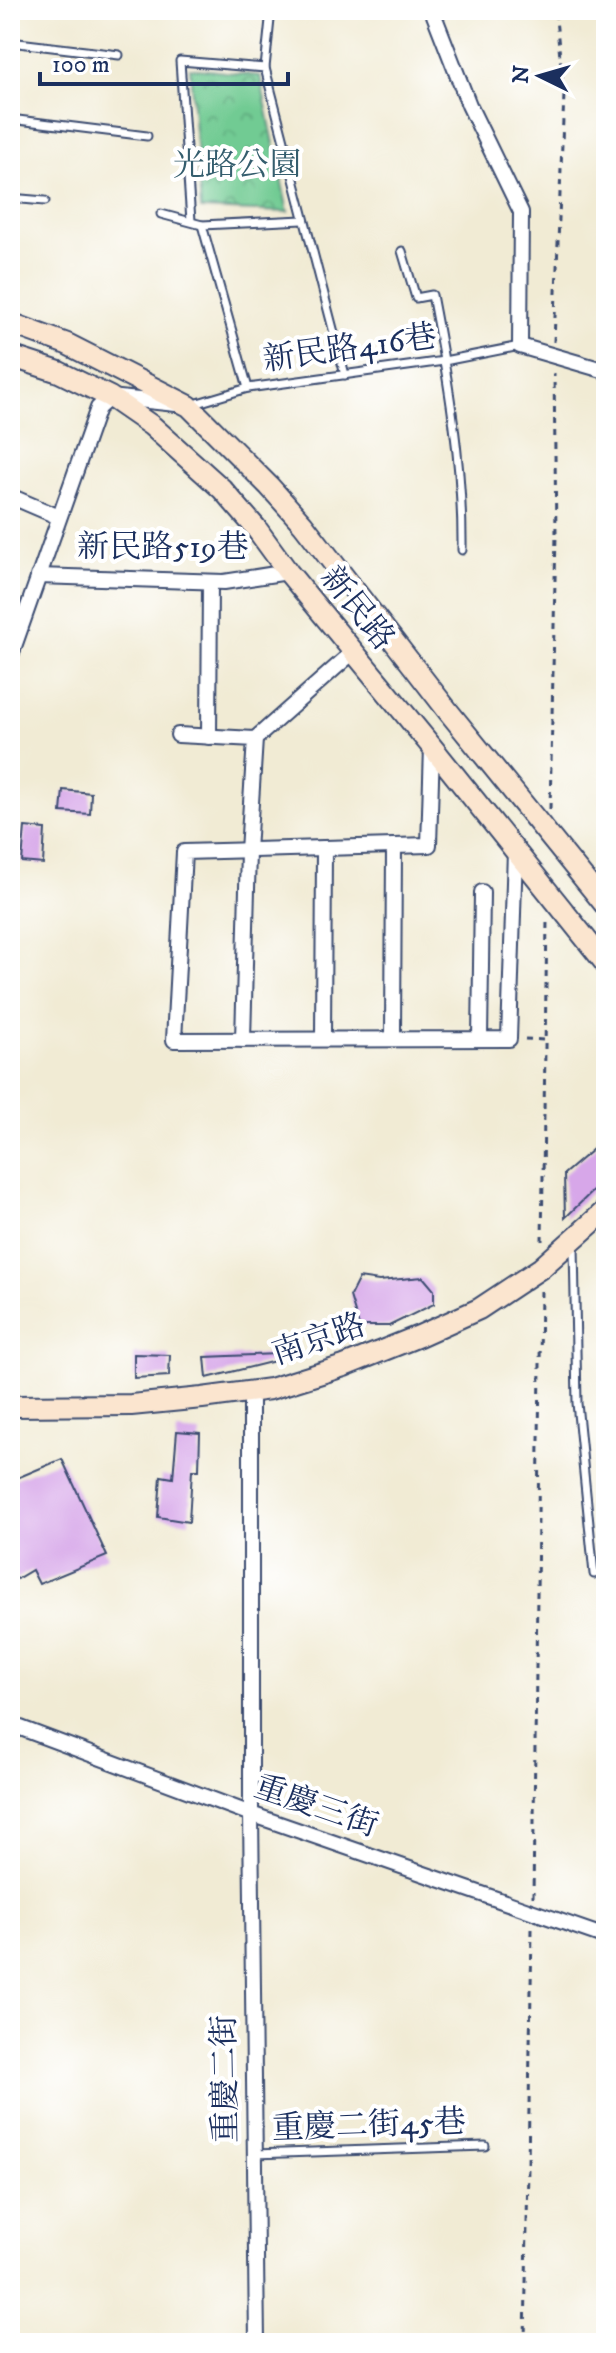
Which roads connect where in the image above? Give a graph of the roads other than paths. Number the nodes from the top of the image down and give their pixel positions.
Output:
1 (271, 10) edge
2 (432, 10) edge
3 (10, 42) edge
4 (119, 55) dead end
5 (265, 68) junction
6 (10, 119) edge
7 (147, 136) dead end
8 (10, 198) edge
9 (45, 201) dead end
10 (161, 214) dead end
11 (303, 220) junction
12 (191, 221) junction
13 (202, 225) junction
14 (402, 251) dead end
15 (10, 323) edge
16 (520, 346) junction
17 (10, 356) edge
18 (444, 361) junction
19 (606, 371) edge
20 (345, 375) junction
21 (248, 388) junction
22 (110, 397) junction
23 (189, 406) junction
24 (10, 496) edge
25 (59, 517) junction
26 (462, 550) dead end
27 (288, 572) junction
28 (38, 576) junction
29 (210, 582) junction
30 (353, 652) junction
31 (10, 658) edge
32 (178, 735) dead end
33 (209, 737) junction
34 (255, 739) junction
35 (432, 747) junction
36 (394, 846) junction
37 (324, 848) junction
38 (248, 851) junction
39 (515, 851) junction
40 (482, 892) dead end
41 (606, 906) edge
42 (606, 964) edge
43 (393, 1038) junction
44 (323, 1039) junction
45 (480, 1039) junction
46 (243, 1040) junction
47 (606, 1210) edge
48 (573, 1238) junction
49 (251, 1391) junction
50 (10, 1406) edge
51 (594, 1574) dead end
52 (10, 1724) edge
53 (251, 1814) junction
54 (606, 1937) edge
55 (485, 2146) dead end
56 (255, 2154) junction
57 (257, 2343) edge

1 - 5 lane
2 - 16 street
3 - 4 lane
5 - 11 lane
5 - 12 lane
6 - 7 lane
8 - 9 lane
10 - 12 lane
11 - 13 lane
11 - 20 lane
12 - 13 lane
13 - 21 lane
14 - 18 lane
15 - 23 street, 新民路
16 - 18 lane, 新民路416巷
16 - 19 street
17 - 22 street, 新民路
18 - 20 lane, 新民路416巷
18 - 26 lane
20 - 21 lane, 新民路416巷
21 - 23 lane, 新民路416巷
22 - 23 street
22 - 25 street
22 - 27 street, 新民路
23 - 41 street, 新民路
24 - 25 street
25 - 28 street
27 - 29 street, 新民路519巷
27 - 30 street, 新民路
28 - 29 street, 新民路519巷
28 - 31 street
29 - 33 street
30 - 34 street
30 - 35 street, 新民路
32 - 33 street
33 - 34 street
34 - 38 street
35 - 36 street
35 - 39 street, 新民路
36 - 37 street
36 - 43 street
37 - 38 street
37 - 44 street
38 - 46 street
38 - 46 street
39 - 42 street, 新民路
39 - 45 street
40 - 45 street
43 - 44 street
43 - 45 street
44 - 46 street
47 - 48 street, 南京路
48 - 49 street, 南京路
48 - 51 lane
49 - 50 street, 南京路
49 - 53 street, 重慶二街
52 - 53 street, 重慶三街
53 - 54 street, 重慶三街
53 - 56 street, 重慶二街
55 - 56 lane, 重慶二街45巷
56 - 57 street, 重慶二街

